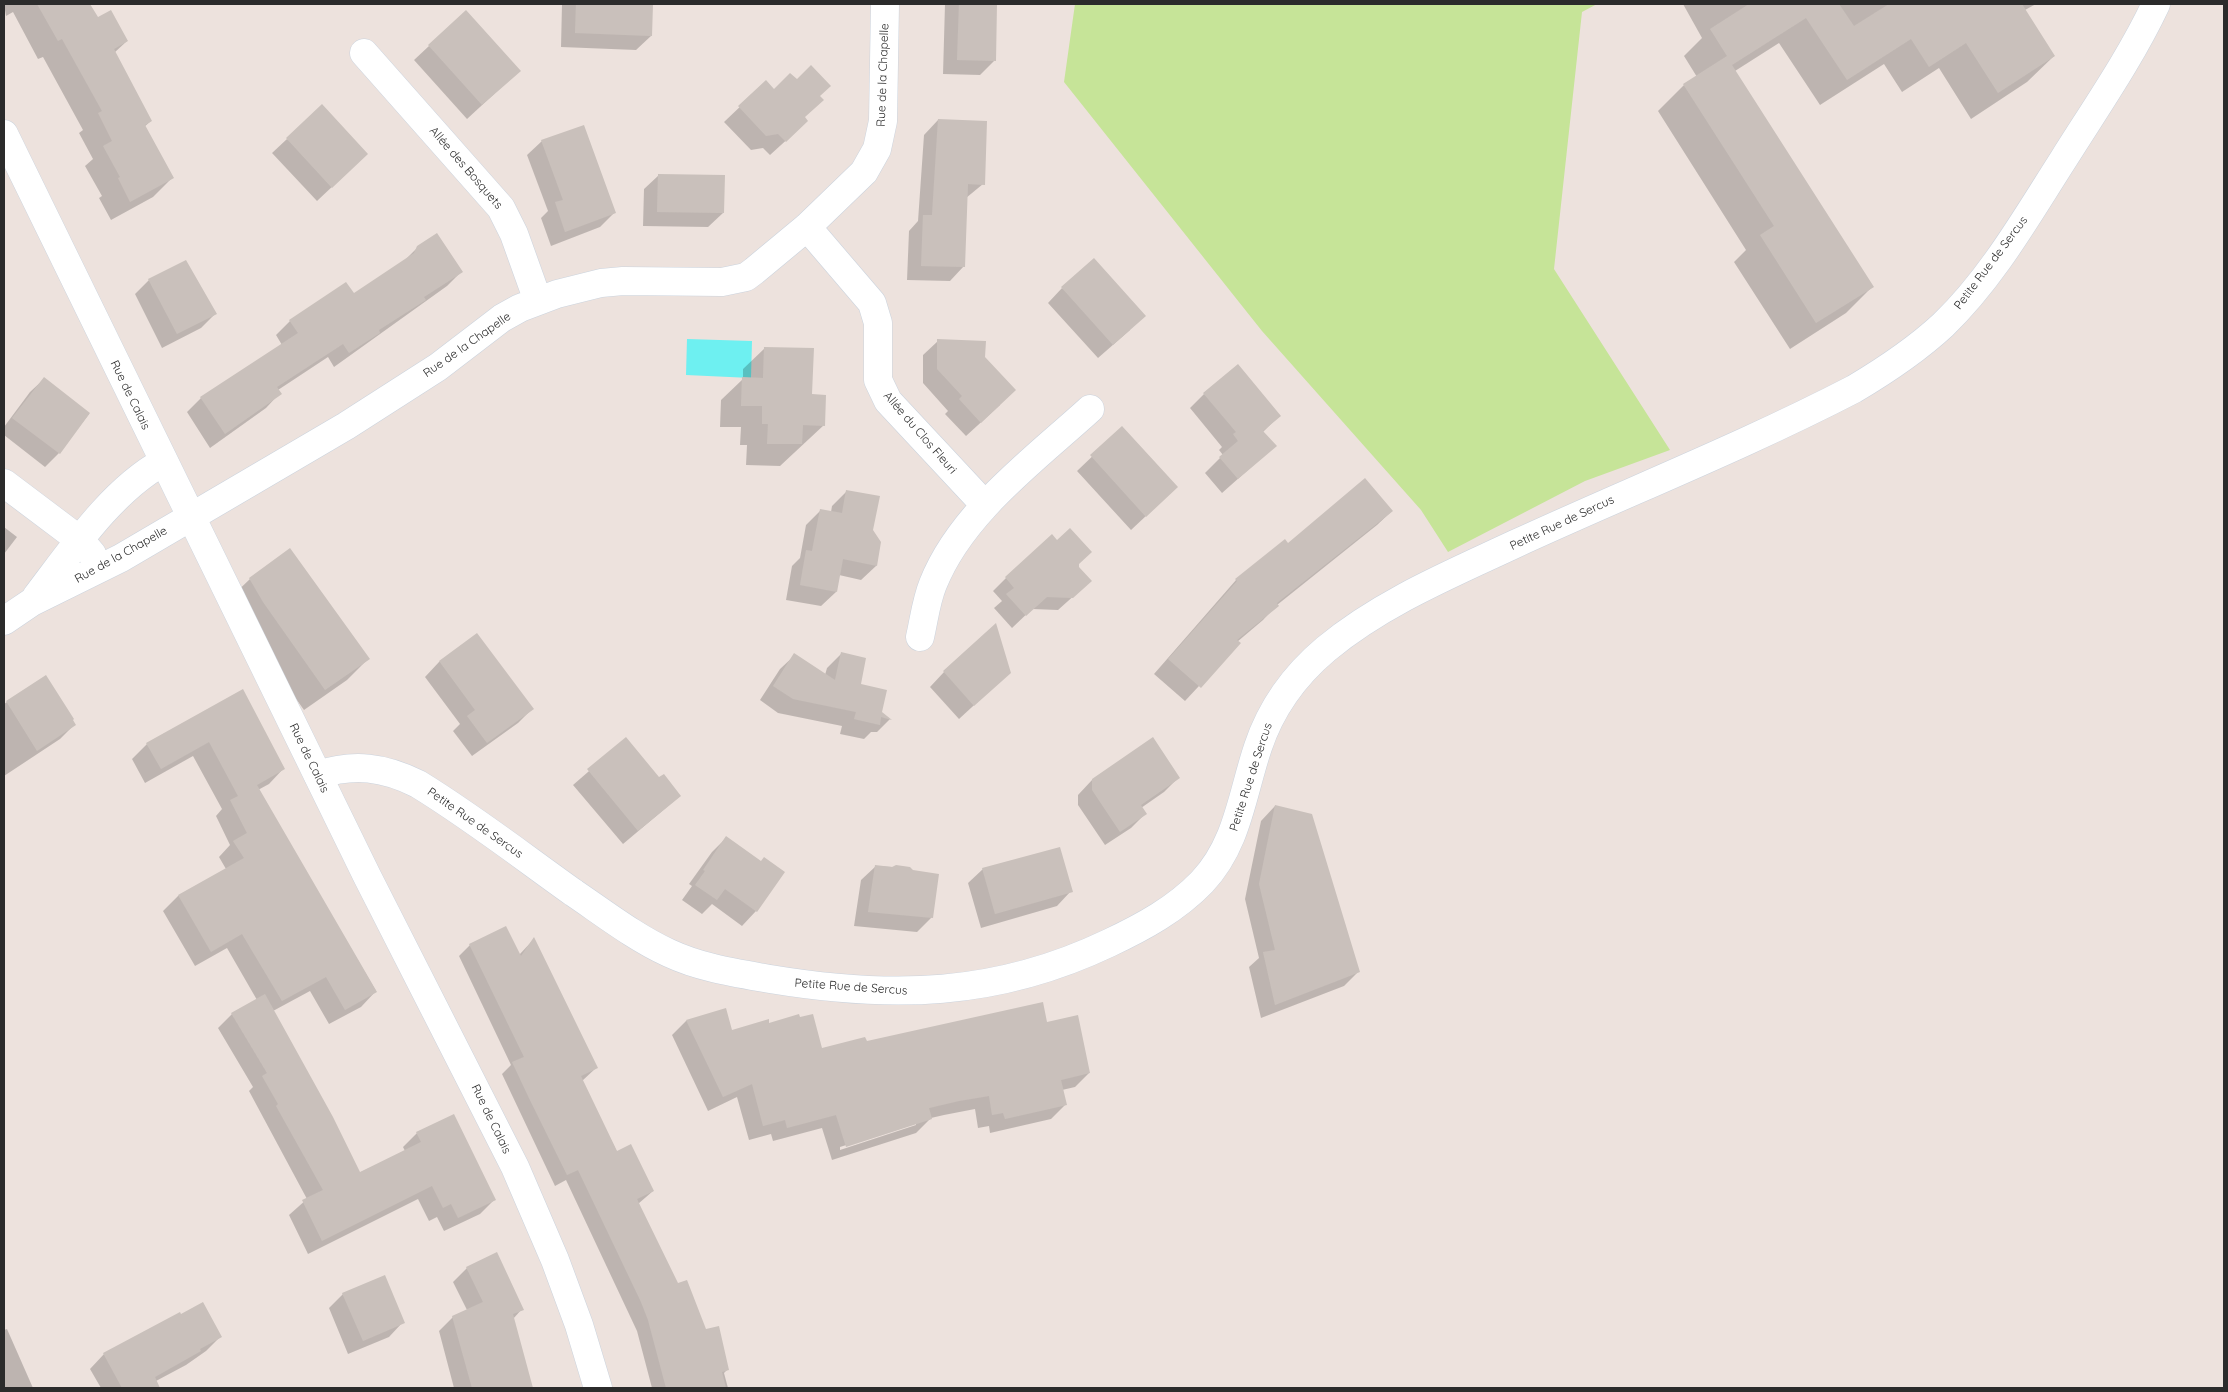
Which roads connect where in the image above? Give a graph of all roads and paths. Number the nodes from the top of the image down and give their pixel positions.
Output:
1 (885, 4) edge
2 (2156, 4) edge
3 (364, 53) dead end
4 (4, 134) edge
5 (807, 227) junction
6 (538, 301) junction
7 (1090, 408) dead end
8 (163, 462) junction
9 (4, 483) edge
10 (985, 506) junction
11 (190, 517) junction
12 (81, 541) junction
13 (100, 568) junction
14 (32, 602) junction
15 (4, 621) edge
16 (920, 637) dead end
17 (318, 775) junction
18 (598, 1388) edge

1 - 5 street, Rue de la Chapelle
2 - 17 street, Petite Rue de Sercus
3 - 6 street, Allée des Bosquets
4 - 8 street, Rue de Calais
5 - 6 street, Rue de la Chapelle
5 - 10 street, Allée du Clos Fleuri
6 - 11 street, Rue de la Chapelle
7 - 10 street
8 - 11 street, Rue de Calais
8 - 12 street, Rue de la Chapelle
9 - 12 street
10 - 16 street
11 - 13 street, Rue de la Chapelle
11 - 17 street, Rue de Calais
12 - 13 street
12 - 14 street, Rue de la Chapelle
13 - 14 street, Rue de la Chapelle
14 - 15 street, Rue de la Chapelle
17 - 18 street, Rue de Calais

